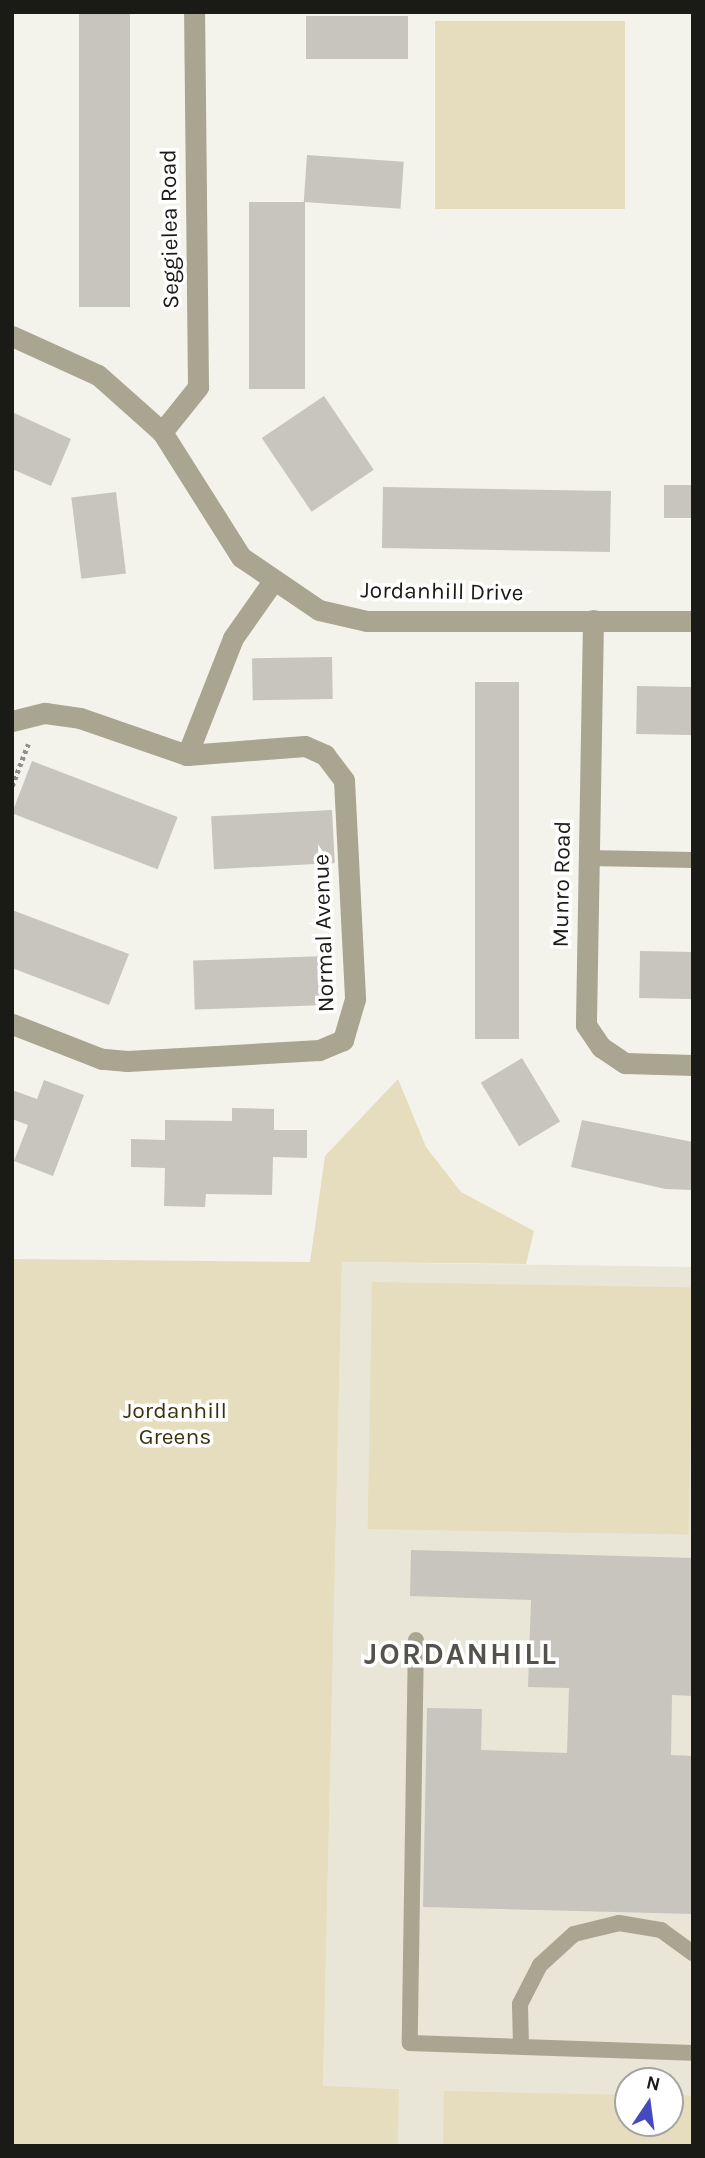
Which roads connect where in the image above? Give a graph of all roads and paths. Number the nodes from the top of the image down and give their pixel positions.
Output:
1 (194, 12) edge
2 (12, 336) edge
3 (162, 432) junction
4 (273, 581) junction
5 (593, 620) junction
6 (693, 621) edge
7 (38, 714) junction
8 (12, 721) edge
9 (187, 755) junction
10 (12, 786) edge
11 (588, 858) junction
12 (693, 860) edge
13 (12, 1024) edge
14 (693, 1065) edge
15 (416, 1640) dead end
16 (693, 1953) edge
17 (520, 2046) junction
18 (693, 2053) edge

1 - 3 street, Seggielea Road
2 - 3 street, Jordanhill Drive
3 - 4 street, Jordanhill Drive
4 - 5 street, Jordanhill Drive
4 - 9 street
5 - 6 street, Jordanhill Drive
5 - 11 street, Munro Road
7 - 8 street, Normal Avenue
7 - 9 street, Normal Avenue
7 - 10 path
9 - 13 street, Normal Avenue
11 - 12 lane
11 - 14 street, Munro Road
15 - 17 lane
16 - 17 lane
17 - 18 lane

